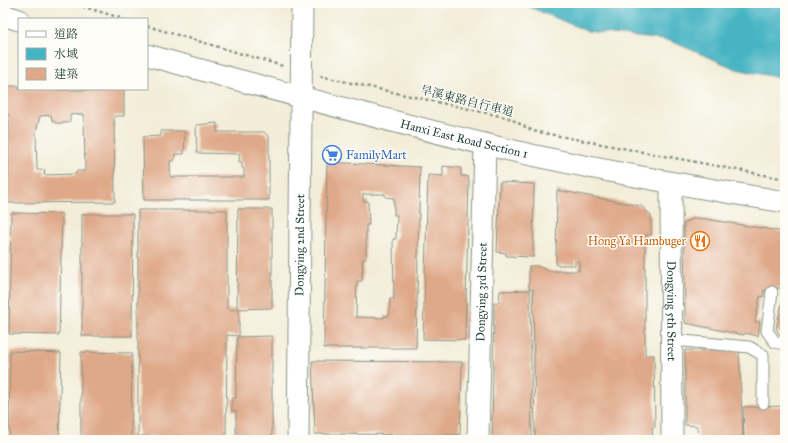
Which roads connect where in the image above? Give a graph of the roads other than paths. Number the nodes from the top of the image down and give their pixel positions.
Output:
1 (302, 3) edge
2 (3, 15) edge
3 (18, 20) edge
4 (148, 55) edge
5 (300, 97) junction
6 (485, 144) junction
7 (671, 183) junction
8 (785, 202) edge
9 (772, 292) dead end
10 (672, 340) junction
11 (785, 344) edge
12 (763, 403) dead end
13 (298, 440) edge
14 (478, 440) edge
15 (672, 440) edge

1 - 5 street, Dongying 2nd Street
2 - 3 street
4 - 5 street, Hanxi East Road Section 1
5 - 6 street, Hanxi East Road Section 1
5 - 13 street, Dongying 2nd Street
6 - 7 street, Hanxi East Road Section 1
6 - 14 street, Dongying 3rd Street
7 - 8 street, Hanxi East Road Section 1
7 - 10 street, Dongying 5th Street
9 - 11 lane
10 - 12 lane
10 - 15 street, Dongying 5th Street

